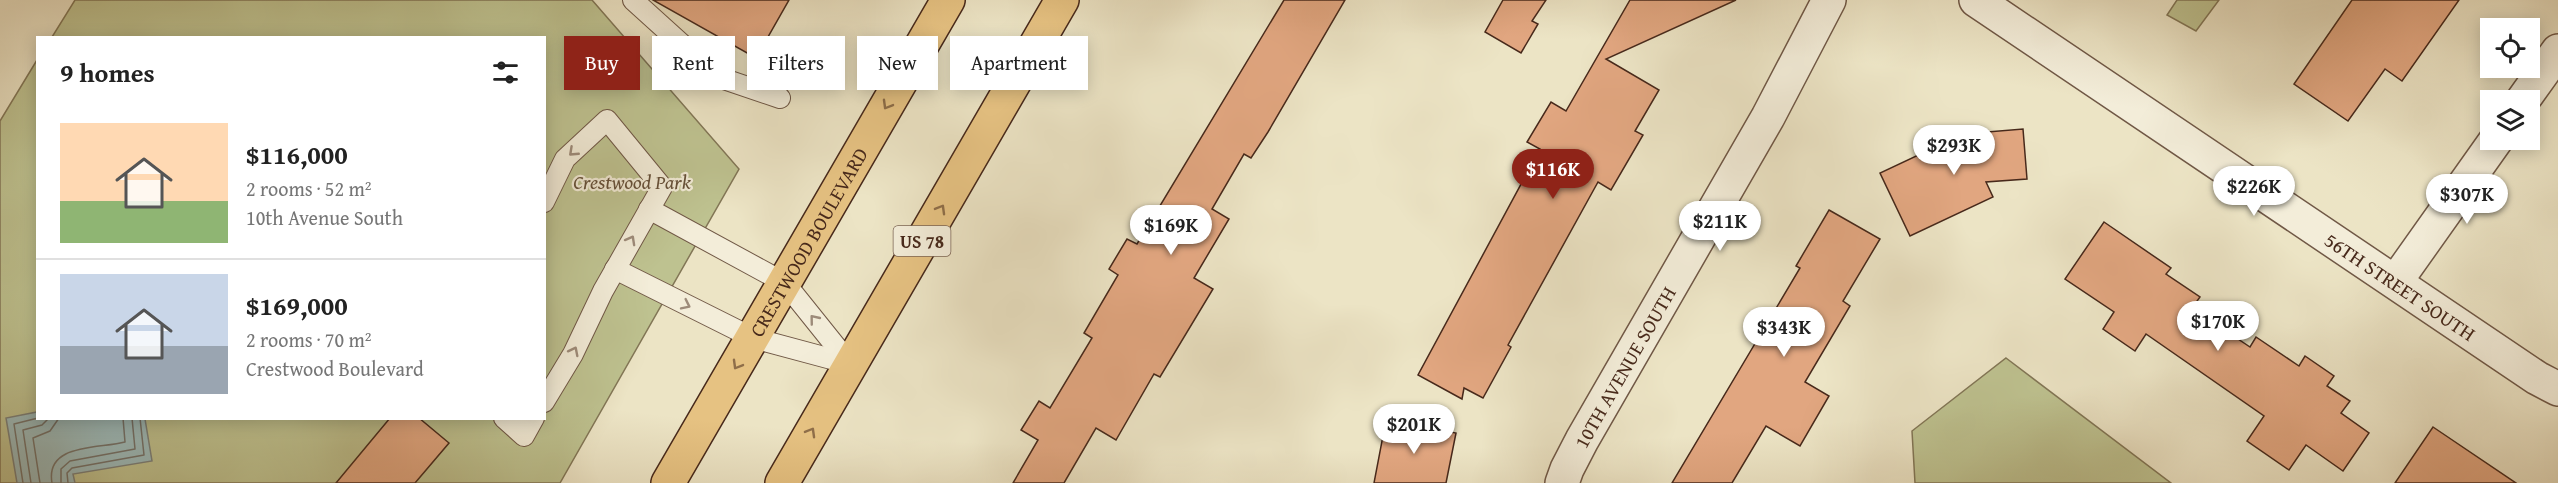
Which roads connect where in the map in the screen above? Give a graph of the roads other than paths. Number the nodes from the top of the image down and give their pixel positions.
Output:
1 (633, 0) edge
2 (948, 0) edge
3 (1062, 0) edge
4 (1829, 0) edge
5 (1976, 0) edge
6 (2558, 51) edge
7 (2530, 90) edge
8 (780, 98) dead end
9 (2489, 150) edge
10 (546, 198) edge
11 (649, 209) junction
12 (615, 269) junction
13 (2396, 281) junction
14 (784, 283) junction
15 (753, 338) junction
16 (850, 364) junction
17 (2558, 389) edge
18 (546, 399) edge
19 (506, 420) edge
20 (533, 420) edge
21 (668, 483) edge
22 (782, 483) edge
23 (1562, 483) edge

1 - 8 lane
2 -> 14 main road, CRESTWOOD BOULEVARD
16 -> 3 main road, US 78
4 - 23 street, 10TH AVENUE SOUTH
5 - 13 street, 56TH STREET SOUTH
6 - 7 street
9 - 13 street
11 -> 10 lane
12 -> 11 lane
11 - 14 lane
12 -> 15 lane
18 -> 12 lane
13 - 17 street, 56TH STREET SOUTH
14 - 15 main road, CRESTWOOD BOULEVARD
16 -> 14 lane
15 - 16 lane
15 -> 21 main road, CRESTWOOD BOULEVARD
22 -> 16 main road, US 78
19 - 20 lane

